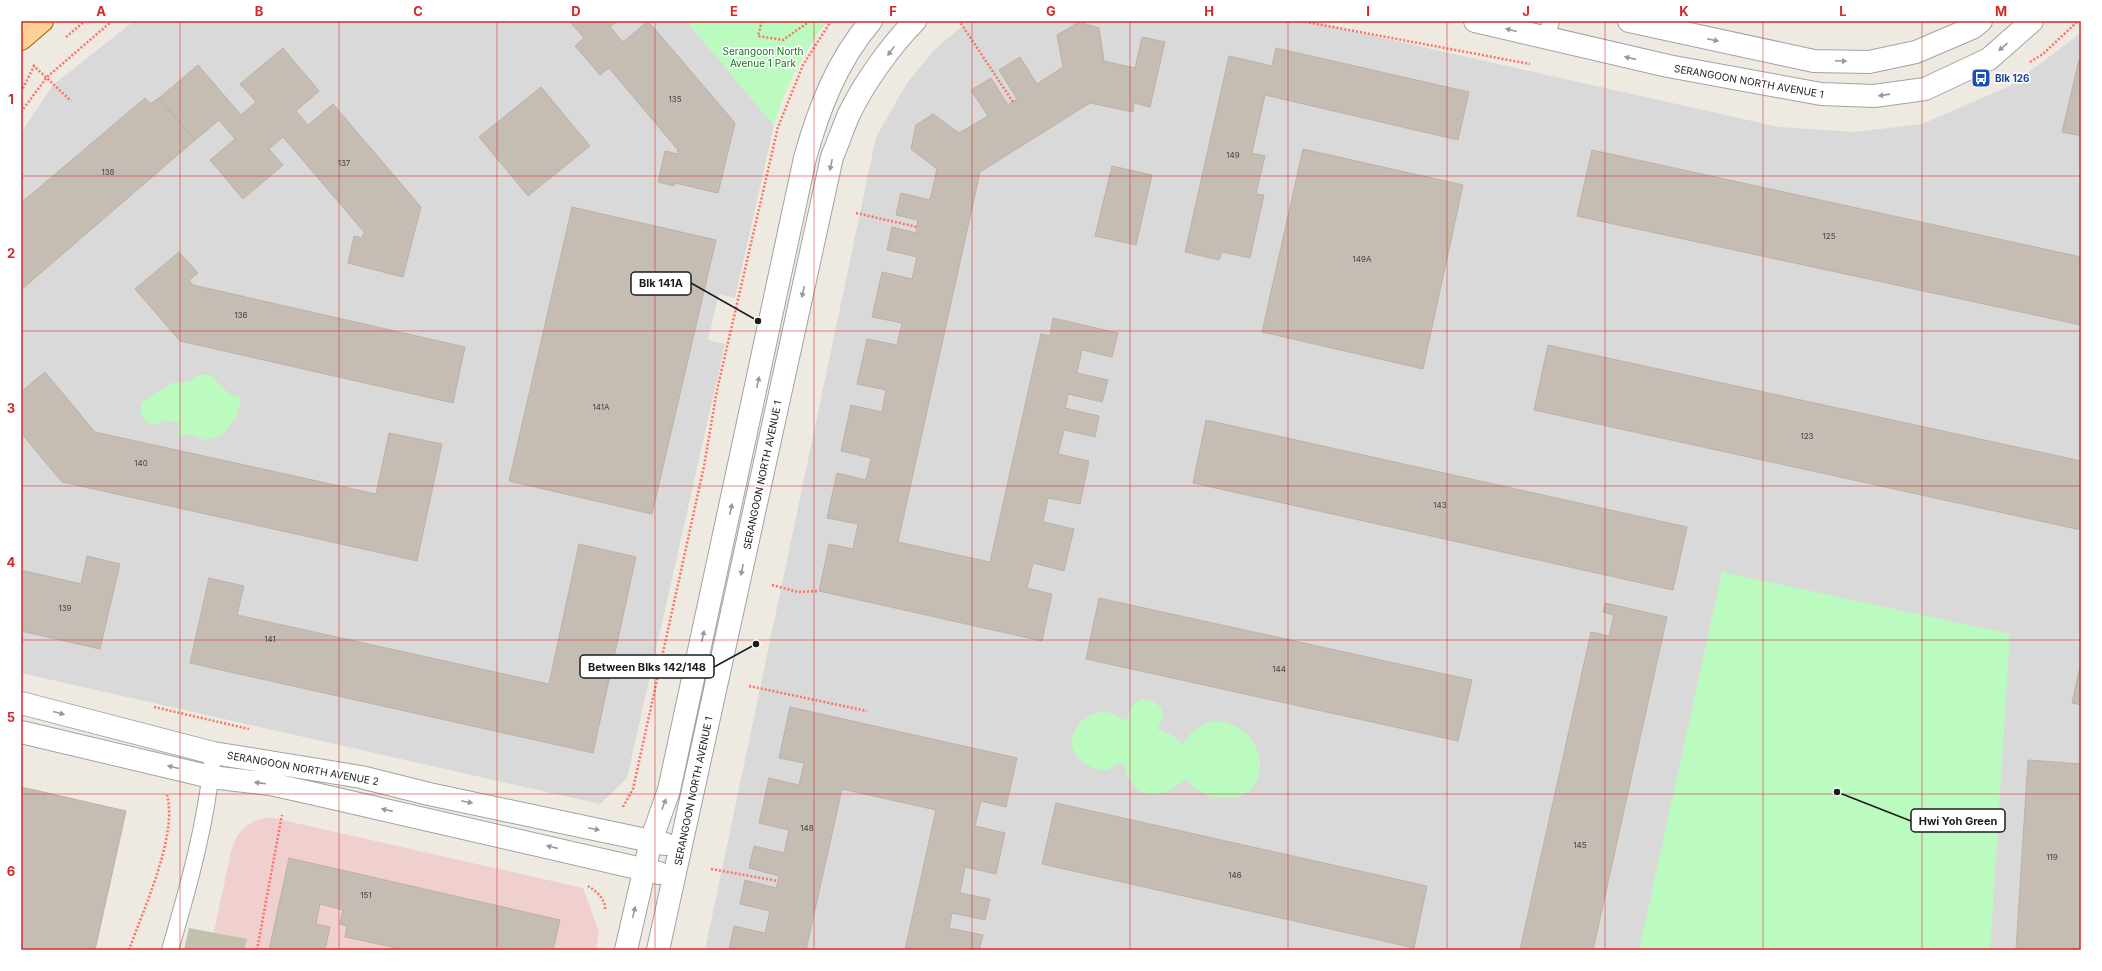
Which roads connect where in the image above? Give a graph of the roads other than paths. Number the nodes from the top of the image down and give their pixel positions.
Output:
1 (42, 21) edge
2 (871, 21) edge
3 (915, 21) edge
4 (1475, 21) edge
5 (1629, 21) edge
6 (1981, 21) edge
7 (2032, 21) edge
8 (1548, 30) edge
9 (21, 39) edge
10 (21, 703) edge
11 (21, 732) edge
12 (213, 753) junction
13 (211, 777) junction
14 (651, 841) junction
15 (680, 848) junction
16 (644, 869) junction
17 (674, 876) junction
18 (170, 950) edge
19 (626, 950) edge
20 (658, 950) edge

1 - 9 main road
14 -> 2 street
3 -> 15 street, SERANGOON NORTH AVENUE 1
8 -> 4 street, SERANGOON NORTH AVENUE 1
5 -> 6 street
7 -> 8 street, SERANGOON NORTH AVENUE 1
10 -> 12 street, SERANGOON NORTH AVENUE 2
13 -> 11 street
12 - 13 lane
12 -> 14 street, SERANGOON NORTH AVENUE 2
16 -> 13 street
13 - 18 lane
14 - 15 street, SERANGOON NORTH AVENUE 2
14 - 16 street
15 - 17 street, SERANGOON NORTH AVENUE 1
16 - 17 street
19 -> 16 street
17 - 20 street, SERANGOON NORTH AVENUE 1

